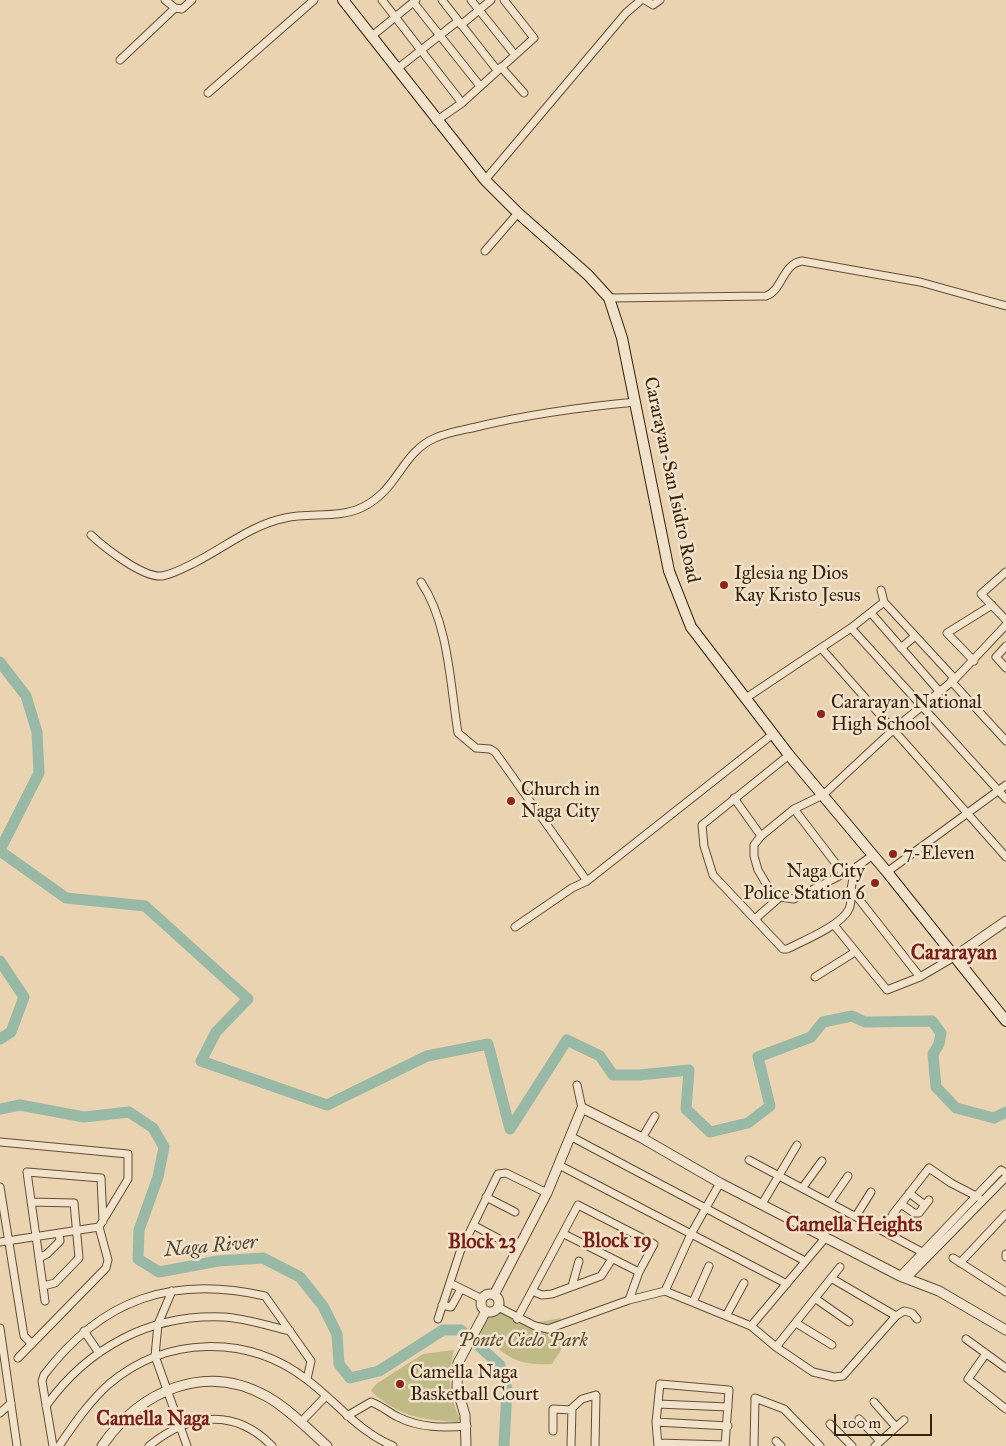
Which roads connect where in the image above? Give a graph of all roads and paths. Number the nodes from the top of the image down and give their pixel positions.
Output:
1 (165, 0) edge
2 (192, 0) edge
3 (314, 0) edge
4 (343, 0) edge
5 (382, 0) edge
6 (442, 0) edge
7 (471, 0) edge
8 (491, 0) edge
9 (504, 0) edge
10 (643, 0) edge
11 (660, 0) edge
12 (415, 2) edge
13 (175, 8) junction
14 (478, 10) junction
15 (395, 16) junction
16 (460, 23) junction
17 (372, 36) junction
18 (440, 36) junction
19 (421, 52) junction
20 (516, 55) junction
21 (120, 60) dead end
22 (499, 68) junction
23 (397, 69) junction
24 (480, 86) junction
25 (208, 93) dead end
26 (524, 93) dead end
27 (462, 103) junction
28 (436, 121) junction
29 (485, 180) junction
30 (518, 213) junction
31 (485, 251) dead end
32 (609, 298) junction
33 (1006, 306) edge
34 (636, 402) junction
35 (91, 535) dead end
36 (1006, 572) edge
37 (420, 582) dead end
38 (881, 590) dead end
39 (884, 602) junction
40 (992, 605) junction
41 (871, 614) junction
42 (1006, 620) edge
43 (1006, 625) edge
44 (851, 628) junction
45 (915, 636) junction
46 (1006, 646) edge
47 (821, 648) junction
48 (901, 648) junction
49 (974, 661) junction
50 (1006, 668) edge
51 (953, 680) junction
52 (939, 691) junction
53 (746, 698) junction
54 (922, 705) junction
55 (893, 730) junction
56 (773, 734) junction
57 (1006, 741) edge
58 (789, 755) junction
59 (1006, 785) edge
60 (998, 791) junction
61 (823, 795) junction
62 (734, 798) junction
63 (1006, 799) edge
64 (794, 809) junction
65 (968, 814) junction
66 (761, 836) junction
67 (873, 855) junction
68 (1006, 857) edge
69 (856, 868) junction
70 (887, 872) junction
71 (842, 873) junction
72 (587, 881) junction
73 (850, 889) junction
74 (780, 897) junction
75 (756, 919) junction
76 (1006, 921) edge
77 (834, 925) junction
78 (515, 927) dead end
79 (855, 952) junction
80 (954, 957) junction
81 (815, 977) dead end
82 (920, 977) junction
83 (1006, 1021) edge
84 (578, 1085) dead end
85 (582, 1108) junction
86 (655, 1116) dead end
87 (570, 1136) junction
88 (642, 1138) junction
89 (0, 1142) edge
90 (797, 1145) dead end
91 (749, 1160) dead end
92 (822, 1161) dead end
93 (560, 1165) junction
94 (778, 1175) junction
95 (1006, 1175) edge
96 (848, 1176) dead end
97 (720, 1183) junction
98 (0, 1187) edge
99 (803, 1187) junction
100 (871, 1192) dead end
101 (909, 1192) junction
102 (547, 1194) junction
103 (976, 1195) junction
104 (486, 1197) junction
105 (982, 1201) junction
106 (31, 1202) junction
107 (830, 1202) junction
108 (762, 1204) junction
109 (901, 1204) junction
110 (707, 1209) junction
111 (515, 1212) dead end
112 (1006, 1214) edge
113 (856, 1216) junction
114 (101, 1224) junction
115 (473, 1225) junction
116 (76, 1230) junction
117 (884, 1231) junction
118 (59, 1233) junction
119 (564, 1234) junction
120 (691, 1234) junction
121 (36, 1236) junction
122 (826, 1237) junction
123 (8, 1240) junction
124 (0, 1242) edge
125 (518, 1249) junction
126 (924, 1254) junction
127 (39, 1258) junction
128 (953, 1258) dead end
129 (612, 1259) junction
130 (805, 1260) junction
131 (579, 1261) dead end
132 (960, 1263) junction
133 (709, 1266) dead end
134 (840, 1267) dead end
135 (639, 1272) junction
136 (903, 1277) junction
137 (831, 1278) junction
138 (450, 1283) junction
139 (744, 1283) dead end
140 (787, 1284) junction
141 (43, 1286) junction
142 (572, 1286) junction
143 (461, 1289) junction
144 (172, 1291) junction
145 (532, 1291) junction
146 (665, 1291) junction
147 (1006, 1292) edge
148 (494, 1295) junction
149 (482, 1299) junction
150 (816, 1299) junction
151 (630, 1300) junction
152 (45, 1301) dead end
153 (693, 1302) junction
154 (442, 1305) junction
155 (498, 1307) junction
156 (486, 1311) junction
157 (726, 1316) junction
158 (896, 1316) junction
159 (438, 1319) dead end
160 (517, 1319) junction
161 (917, 1319) dead end
162 (849, 1322) dead end
163 (796, 1323) junction
164 (158, 1324) junction
165 (751, 1326) junction
166 (0, 1328) edge
167 (1006, 1330) edge
168 (84, 1331) junction
169 (290, 1331) junction
170 (966, 1339) dead end
171 (32, 1344) junction
172 (832, 1345) dead end
173 (776, 1347) junction
174 (99, 1353) junction
175 (985, 1355) junction
176 (155, 1356) junction
177 (18, 1358) dead end
178 (1006, 1368) edge
179 (307, 1379) junction
180 (166, 1389) junction
181 (326, 1396) junction
182 (874, 1402) dead end
183 (11, 1403) junction
184 (658, 1404) junction
185 (46, 1406) junction
186 (728, 1407) junction
187 (1006, 1409) edge
188 (572, 1410) junction
189 (0, 1413) edge
190 (347, 1416) junction
191 (859, 1419) dead end
192 (904, 1420) dead end
193 (301, 1422) junction
194 (656, 1422) junction
195 (180, 1424) junction
196 (830, 1424) dead end
197 (467, 1426) junction
198 (728, 1426) junction
199 (896, 1427) junction
200 (552, 1432) dead end
201 (814, 1440) junction
202 (877, 1444) edge
203 (658, 1445) edge
204 (725, 1445) edge
205 (17, 1446) edge
206 (53, 1446) edge
207 (59, 1446) edge
208 (102, 1446) edge
209 (149, 1446) edge
210 (187, 1446) edge
211 (272, 1446) edge
212 (327, 1446) edge
213 (393, 1446) edge
214 (466, 1446) edge
215 (571, 1446) edge
216 (595, 1446) edge
217 (754, 1446) edge
218 (808, 1446) edge
219 (820, 1446) edge
220 (852, 1446) edge

1 - 13 street
2 - 13 street
3 - 25 street
4 - 17 main road, Cararayan-San Isidro Road
5 - 15 street
6 - 16 street
7 - 14 street
8 - 14 street
9 - 20 street
10 - 11 street
10 - 29 street
12 - 15 street
12 - 18 street
13 - 21 street
14 - 16 street
14 - 20 street
15 - 17 street
15 - 19 street
16 - 18 street
16 - 22 street
17 - 23 main road, Cararayan-San Isidro Road
18 - 19 street
18 - 24 street
19 - 23 street
19 - 27 street
20 - 22 street
22 - 24 street
22 - 26 street
23 - 28 main road, Cararayan-San Isidro Road
24 - 27 street
27 - 28 street
28 - 29 main road, Cararayan-San Isidro Road
29 - 30 main road, Cararayan-San Isidro Road
30 - 31 street
30 - 32 main road, Cararayan-San Isidro Road
32 - 33 street
32 - 34 main road, Cararayan-San Isidro Road
34 - 35 street
34 - 53 main road, Cararayan-San Isidro Road
36 - 40 street
37 - 72 street
38 - 39 street
39 - 41 street
39 - 45 street
40 - 42 street
40 - 49 street
41 - 44 street
41 - 48 street
43 - 49 street
44 - 47 street
44 - 54 street
45 - 48 street
45 - 51 street
46 - 50 street
47 - 53 street
47 - 55 street
48 - 52 street
49 - 51 street
51 - 52 street
51 - 57 street
52 - 54 street
53 - 56 main road, Cararayan-San Isidro Road
54 - 55 street
54 - 60 street
55 - 61 street
55 - 65 street
56 - 58 main road, Cararayan-San Isidro Road
56 - 72 street
58 - 61 main road, Cararayan-San Isidro Road
58 - 62 street
59 - 60 street
60 - 63 street
60 - 65 street
61 - 64 street
61 - 67 main road, Cararayan-San Isidro Road
62 - 66 street
62 - 75 street
64 - 66 street
64 - 71 street
65 - 68 street
65 - 70 street
66 - 74 street
67 - 69 street
67 - 70 main road, Cararayan-San Isidro Road
69 - 71 street
69 - 73 street
70 - 80 main road, Cararayan-San Isidro Road
71 - 74 street
72 - 78 street
73 - 77 street
73 - 82 street
74 - 75 street
75 - 77 street
76 - 80 street
77 - 79 street
79 - 81 street
79 - 82 street
80 - 82 street
80 - 83 main road, Cararayan-San Isidro Road
84 - 85 street
85 - 87 street
85 - 88 street
86 - 88 street
87 - 93 street
87 - 110 street
88 - 97 street
89 - 114 street
90 - 94 street
91 - 94 street
92 - 99 street
93 - 102 street
93 - 120 street
94 - 99 street
94 - 108 street
95 - 103 street
95 - 105 street
96 - 107 street
97 - 108 street
97 - 110 street
98 - 123 street
99 - 107 street
100 - 113 street
101 - 103 street
101 - 109 street
101 - 109 street
102 - 104 street
102 - 125 street
103 - 105 street
103 - 126 street
104 - 111 street
104 - 115 street
105 - 126 street
106 - 114 street
106 - 116 street
106 - 121 street
107 - 113 street
108 - 122 street
109 - 117 street
110 - 120 street
110 - 130 street
112 - 132 street
113 - 117 street
114 - 116 street
114 - 171 street
115 - 125 street
115 - 138 street
116 - 118 street
116 - 141 street
117 - 126 street
118 - 121 street
118 - 127 street
119 - 129 street
119 - 135 street
119 - 145 street
120 - 140 street
120 - 146 street
121 - 123 street
121 - 127 street
122 - 130 street
122 - 136 street
123 - 124 street
123 - 171 street
125 - 148 street
126 - 136 street
127 - 141 street
128 - 132 street
129 - 135 street
129 - 142 street
130 - 140 street
131 - 142 street
132 - 147 street
133 - 153 street
134 - 137 street
135 - 151 street
136 - 167 street
137 - 150 street
137 - 158 street
138 - 143 street
138 - 154 street
139 - 157 street
140 - 165 street
141 - 152 street
142 - 145 street
143 - 149 street
143 - 154 street
144 - 164 street
144 - 168 street
144 - 169 street
145 - 160 street
146 - 151 street
146 - 153 street
148 - 149 street
148 - 155 street
149 - 156 street
150 - 162 street
150 - 163 street
151 - 160 street
153 - 157 street
154 - 159 street
155 - 156 street
155 - 160 street
156 - 197 street
157 - 165 street
158 - 161 street
158 - 173 street
163 - 172 street
163 - 173 street
164 - 169 street
164 - 174 street
164 - 176 street
165 - 173 street
166 - 183 street
168 - 174 street
168 - 185 street
169 - 179 street
170 - 175 street
171 - 177 street
174 - 185 street
175 - 178 street
175 - 187 street
176 - 179 street
176 - 180 street
176 - 207 street
179 - 181 street
180 - 193 street
180 - 195 street
180 - 208 street
181 - 190 street
181 - 193 street
182 - 199 street
183 - 189 street
183 - 205 street
184 - 186 street
184 - 186 street
184 - 194 street
185 - 206 street
186 - 198 street
188 - 200 street
188 - 215 street
188 - 216 street
190 - 197 street
190 - 213 street
191 - 202 street
192 - 199 street
193 - 212 street
194 - 198 street
194 - 203 street
195 - 209 street
195 - 210 street
195 - 211 street
196 - 220 street
197 - 214 street
198 - 204 street
199 - 202 street
201 - 217 street
201 - 218 street
201 - 219 street
203 - 204 street

